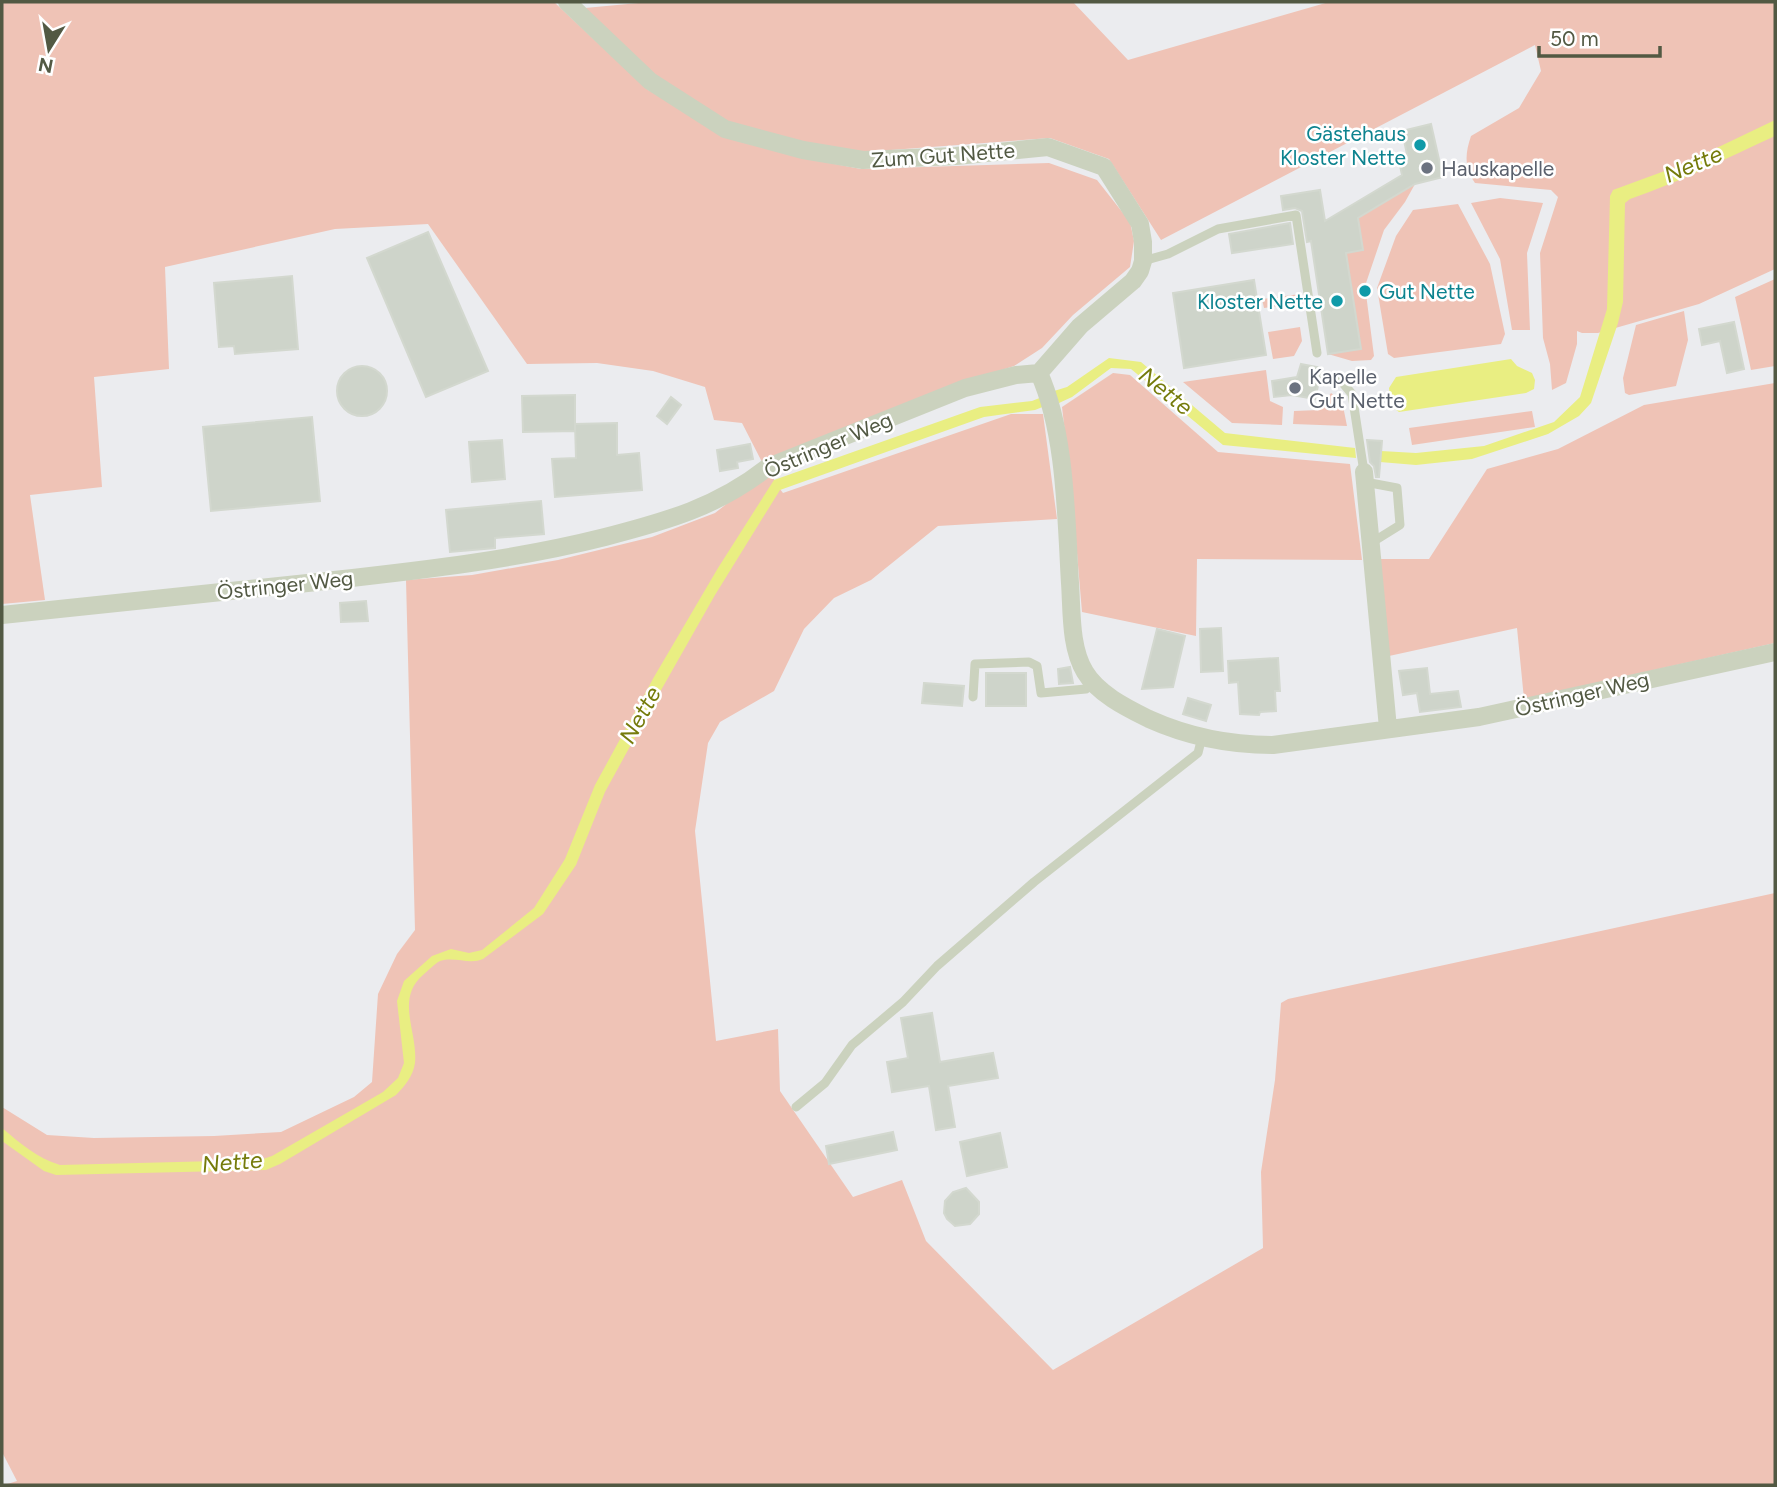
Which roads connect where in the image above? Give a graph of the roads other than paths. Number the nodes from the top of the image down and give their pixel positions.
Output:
1 (567, 2) edge
2 (1143, 261) junction
3 (1317, 353) dead end
4 (1337, 376) dead end
5 (1042, 380) junction
6 (1364, 477) junction
7 (1371, 543) junction
8 (2, 615) edge
9 (1775, 652) edge
10 (1093, 682) junction
11 (974, 697) dead end
12 (1388, 728) junction
13 (1202, 737) junction
14 (796, 1107) dead end

1 - 2 street, Zum Gut Nette
2 - 3 lane
2 - 5 street
4 - 6 lane
5 - 8 street, Östringer Weg
5 - 10 street, Östringer Weg
6 - 7 street
6 - 7 lane
7 - 12 street
9 - 12 street, Östringer Weg
10 - 11 lane
10 - 13 street, Östringer Weg
12 - 13 street, Östringer Weg
13 - 14 lane

